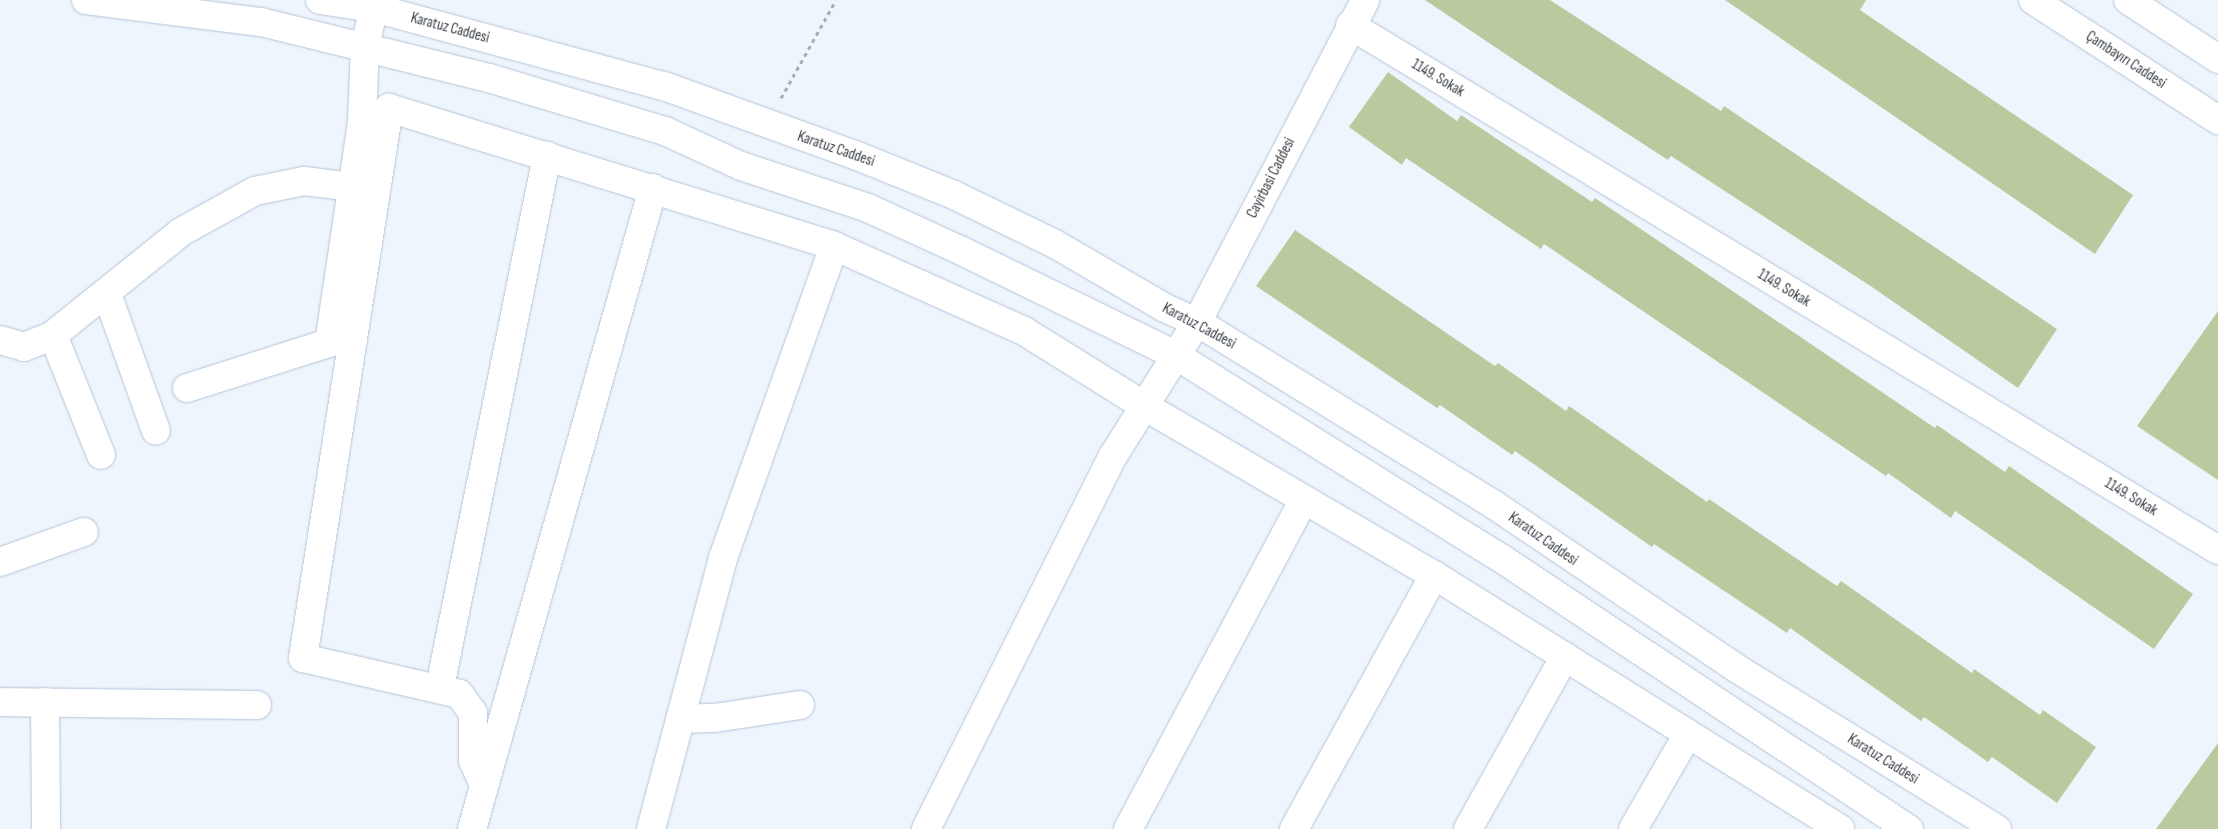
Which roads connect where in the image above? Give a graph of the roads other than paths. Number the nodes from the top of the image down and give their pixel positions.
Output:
1 (86, 0) edge
2 (320, 0) edge
3 (1365, 0) edge
4 (2033, 0) edge
5 (2128, 0) edge
6 (374, 8) junction
7 (1350, 25) junction
8 (366, 46) junction
9 (2218, 59) edge
10 (2218, 120) edge
11 (547, 156) junction
12 (352, 187) junction
13 (653, 188) junction
14 (834, 246) junction
15 (107, 294) junction
16 (1197, 322) junction
17 (54, 334) junction
18 (0, 340) edge
19 (1177, 356) junction
20 (188, 388) dead end
21 (1146, 407) junction
22 (156, 431) dead end
23 (101, 455) dead end
24 (1304, 500) junction
25 (84, 532) dead end
26 (2218, 550) edge
27 (0, 562) edge
28 (1434, 576) junction
29 (1565, 656) junction
30 (440, 687) junction
31 (0, 702) edge
32 (45, 702) junction
33 (257, 704) dead end
34 (800, 705) dead end
35 (680, 719) junction
36 (1688, 736) junction
37 (484, 785) junction
38 (1828, 826) edge
39 (46, 829) edge
40 (472, 829) edge
41 (651, 829) edge
42 (926, 829) edge
43 (1128, 829) edge
44 (1294, 829) edge
45 (1468, 829) edge
46 (1633, 829) edge
47 (1909, 829) edge
48 (1997, 829) edge

1 - 8 street
2 - 6 street, Karatuz Caddesi
3 - 7 street, Cayirbasi Caddesi
4 - 10 street, Çambayırı Caddesi
5 - 9 street
6 - 8 street
6 - 16 street, Karatuz Caddesi
7 - 16 street, Cayirbasi Caddesi
7 - 26 street, 1149. Sokak
8 - 12 street
8 - 19 street
11 - 13 street
11 - 30 street
11 - 30 street
12 - 15 street
12 - 20 street
13 - 14 street
13 - 37 street
14 - 21 street
14 - 35 street
15 - 17 street
15 - 22 street
16 - 19 street, Cayirbasi Caddesi
16 - 48 street, Karatuz Caddesi
17 - 18 street
17 - 23 street
19 - 21 street, Cayirbasi Caddesi
19 - 47 street
21 - 24 street
21 - 42 street, Cayirbasi Caddesi
24 - 28 street
24 - 43 street
25 - 27 street
28 - 29 street
28 - 44 street
29 - 36 street
29 - 45 street
30 - 37 street
31 - 32 street
32 - 33 street
32 - 39 street
34 - 35 street
35 - 41 street
36 - 38 street
36 - 46 street
37 - 40 street

